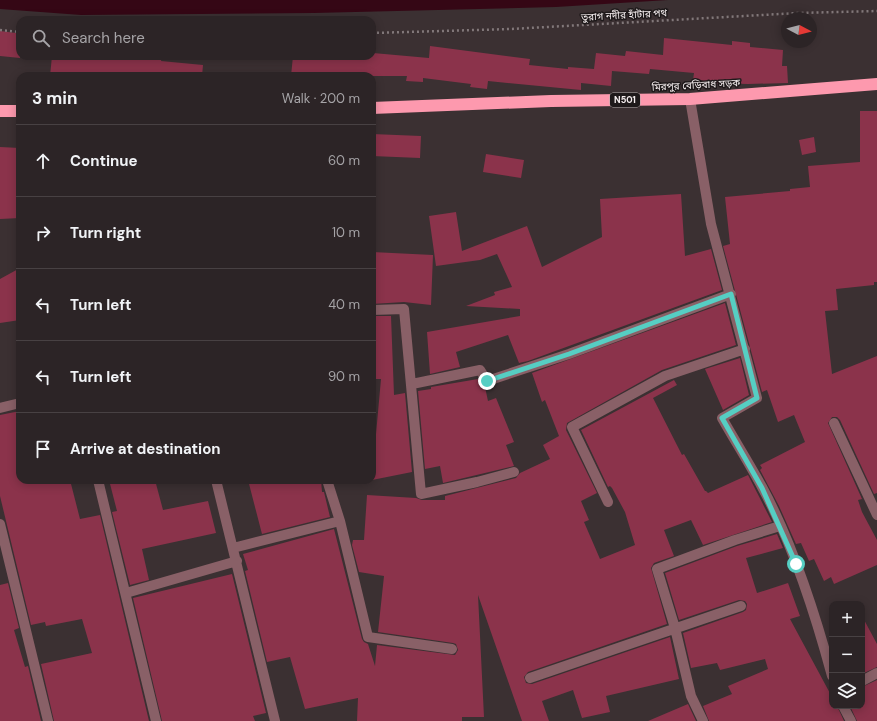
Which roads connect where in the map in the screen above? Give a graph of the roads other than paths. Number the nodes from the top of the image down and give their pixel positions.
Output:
1 (877, 84) edge
2 (690, 99) junction
3 (376, 108) edge
4 (0, 111) edge
5 (16, 111) edge
6 (731, 294) junction
7 (376, 310) edge
8 (745, 349) junction
9 (412, 384) junction
10 (16, 404) edge
11 (0, 408) edge
12 (834, 423) dead end
13 (514, 472) dead end
14 (99, 484) edge
15 (217, 484) edge
16 (328, 484) edge
17 (608, 502) dead end
18 (877, 515) edge
19 (340, 521) junction
20 (0, 524) edge
21 (780, 526) junction
22 (233, 548) junction
23 (237, 561) junction
24 (126, 593) junction
25 (740, 606) dead end
26 (675, 628) junction
27 (452, 649) dead end
28 (831, 673) edge
29 (877, 673) edge
30 (530, 678) dead end
31 (865, 679) edge
32 (844, 709) edge
33 (848, 720) edge
34 (48, 721) edge
35 (156, 721) edge
36 (275, 721) edge
37 (703, 721) edge

1 - 2 highway, মিরপুর বেড়িবাধ সড়ক / N501
2 - 3 highway, মিরপুর বেড়িবাধ সড়ক / N501
2 - 6 street
4 - 5 highway
6 - 8 street
6 - 9 street
7 - 9 street
8 - 17 street
8 - 21 street
9 - 13 street
10 - 11 street
12 - 18 street
14 - 24 street
15 - 22 street
16 - 19 street
19 - 22 street
19 - 27 street
20 - 34 street
21 - 26 street
21 - 28 street
22 - 23 street
23 - 24 street
23 - 36 street
24 - 35 street
25 - 26 street
26 - 30 street
26 - 37 street
29 - 31 street
32 - 33 street

